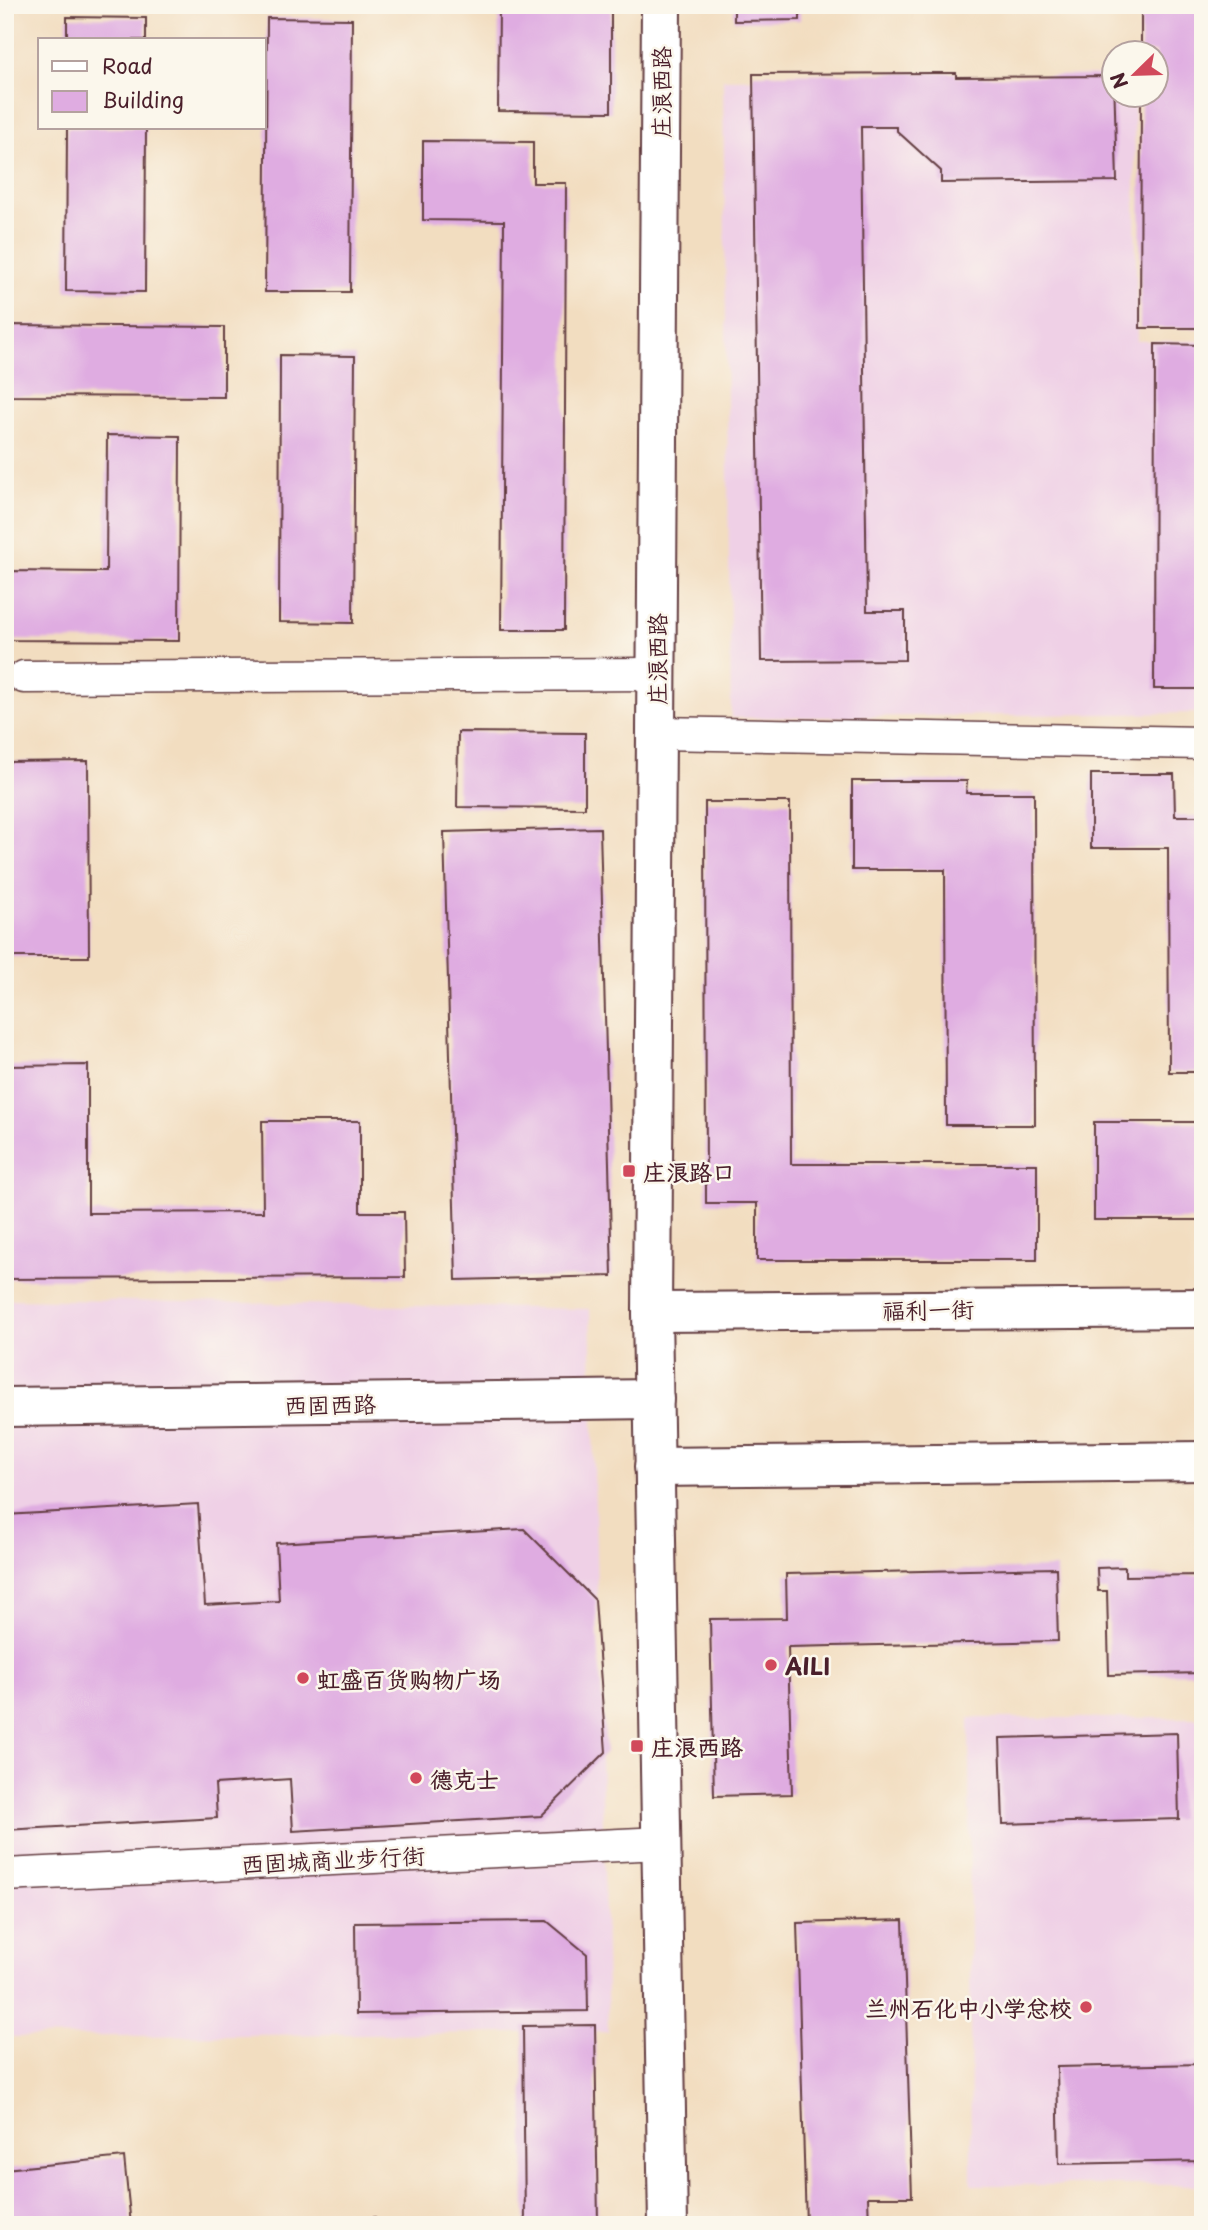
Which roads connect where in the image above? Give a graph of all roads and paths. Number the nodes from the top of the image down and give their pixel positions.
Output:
1 (661, 5) edge
2 (656, 674) junction
3 (24, 677) dead end
4 (656, 733) junction
5 (1203, 743) edge
6 (1203, 1308) edge
7 (652, 1312) junction
8 (654, 1399) junction
9 (5, 1407) edge
10 (1203, 1461) edge
11 (654, 1467) junction
12 (661, 1843) junction
13 (5, 1875) edge
14 (668, 2225) edge

1 - 2 street, 庄浪西路
2 - 3 street
2 - 4 street, 庄浪西路
4 - 5 street
4 - 7 street, 庄浪西路
6 - 7 street, 福利一街
7 - 8 street, 庄浪西路
8 - 9 street, 西固西路
8 - 11 street, 庄浪西路
10 - 11 street
11 - 12 street
12 - 13 street, 西固城商业步行街
12 - 14 street

